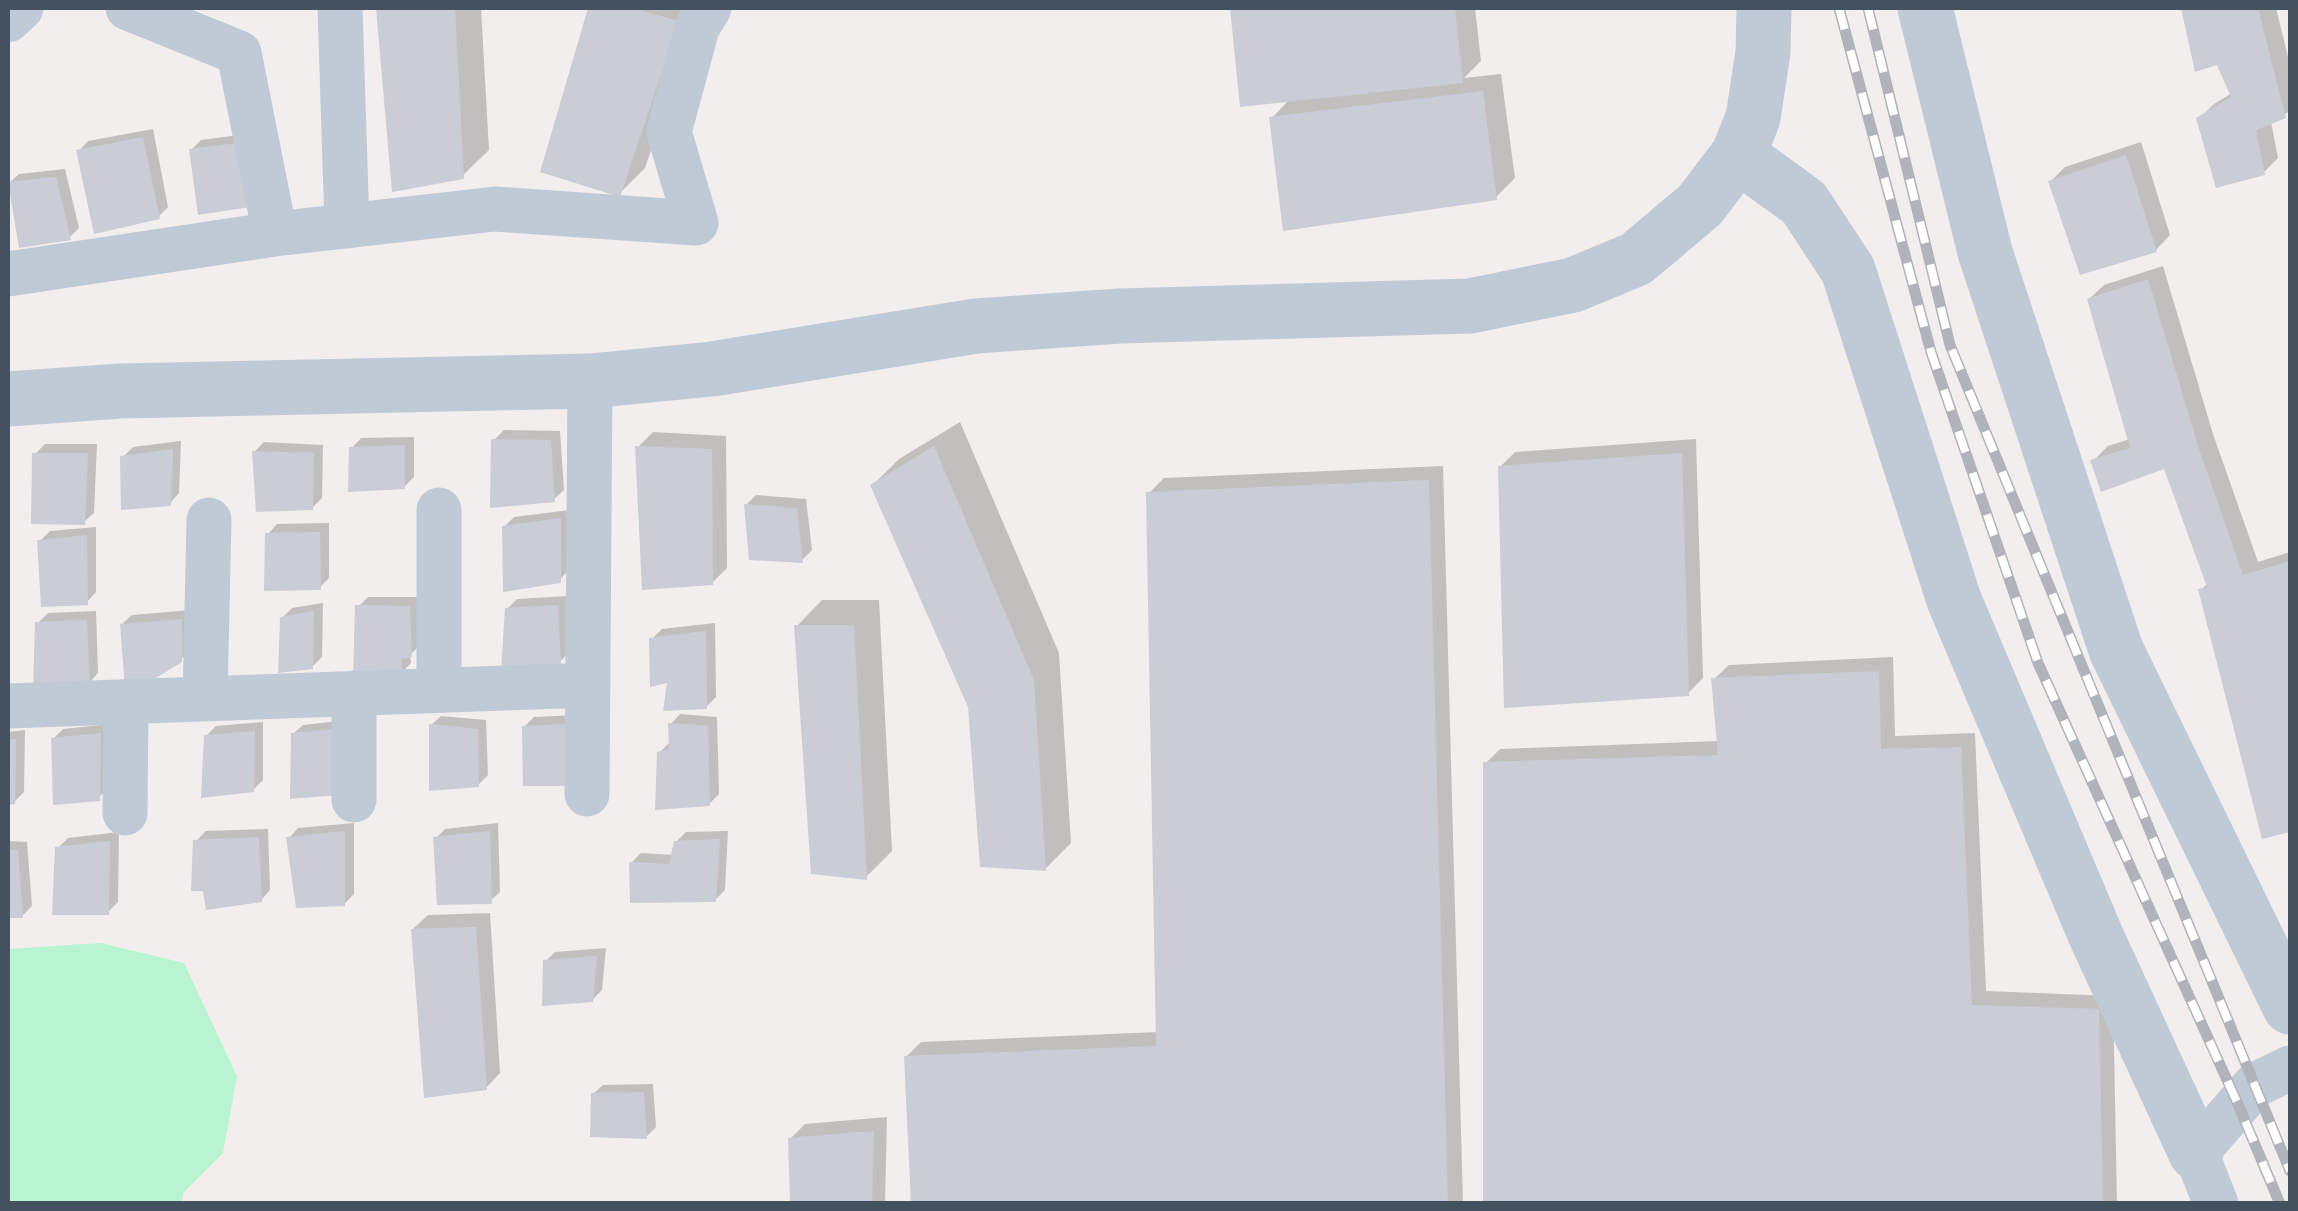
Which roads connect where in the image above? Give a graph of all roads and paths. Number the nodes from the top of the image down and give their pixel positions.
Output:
1 (21, 8) edge
2 (128, 8) edge
3 (340, 8) edge
4 (709, 8) edge
5 (1764, 8) edge
6 (1925, 8) edge
7 (8, 20) edge
8 (1738, 155) junction
9 (347, 226) junction
10 (274, 234) junction
11 (8, 274) edge
12 (590, 381) junction
13 (8, 399) edge
14 (439, 510) dead end
15 (209, 520) dead end
16 (588, 684) junction
17 (440, 690) junction
18 (354, 693) junction
19 (205, 699) junction
20 (126, 702) junction
21 (8, 706) edge
22 (587, 794) dead end
23 (354, 800) dead end
24 (125, 813) dead end
25 (2290, 1007) edge
26 (2290, 1068) edge
27 (2196, 1153) junction
28 (2216, 1204) edge

1 - 7 street
2 - 10 street
3 - 9 street
4 - 9 street
5 - 8 street
6 - 25 street
8 - 12 street
8 - 27 street
9 - 10 street
10 - 11 street
12 - 13 street
12 - 16 street
14 - 17 street
15 - 19 street
16 - 17 street
16 - 22 street
17 - 18 street
18 - 19 street
18 - 23 street
19 - 20 street
20 - 21 street
20 - 24 street
26 - 27 street
27 - 28 street

